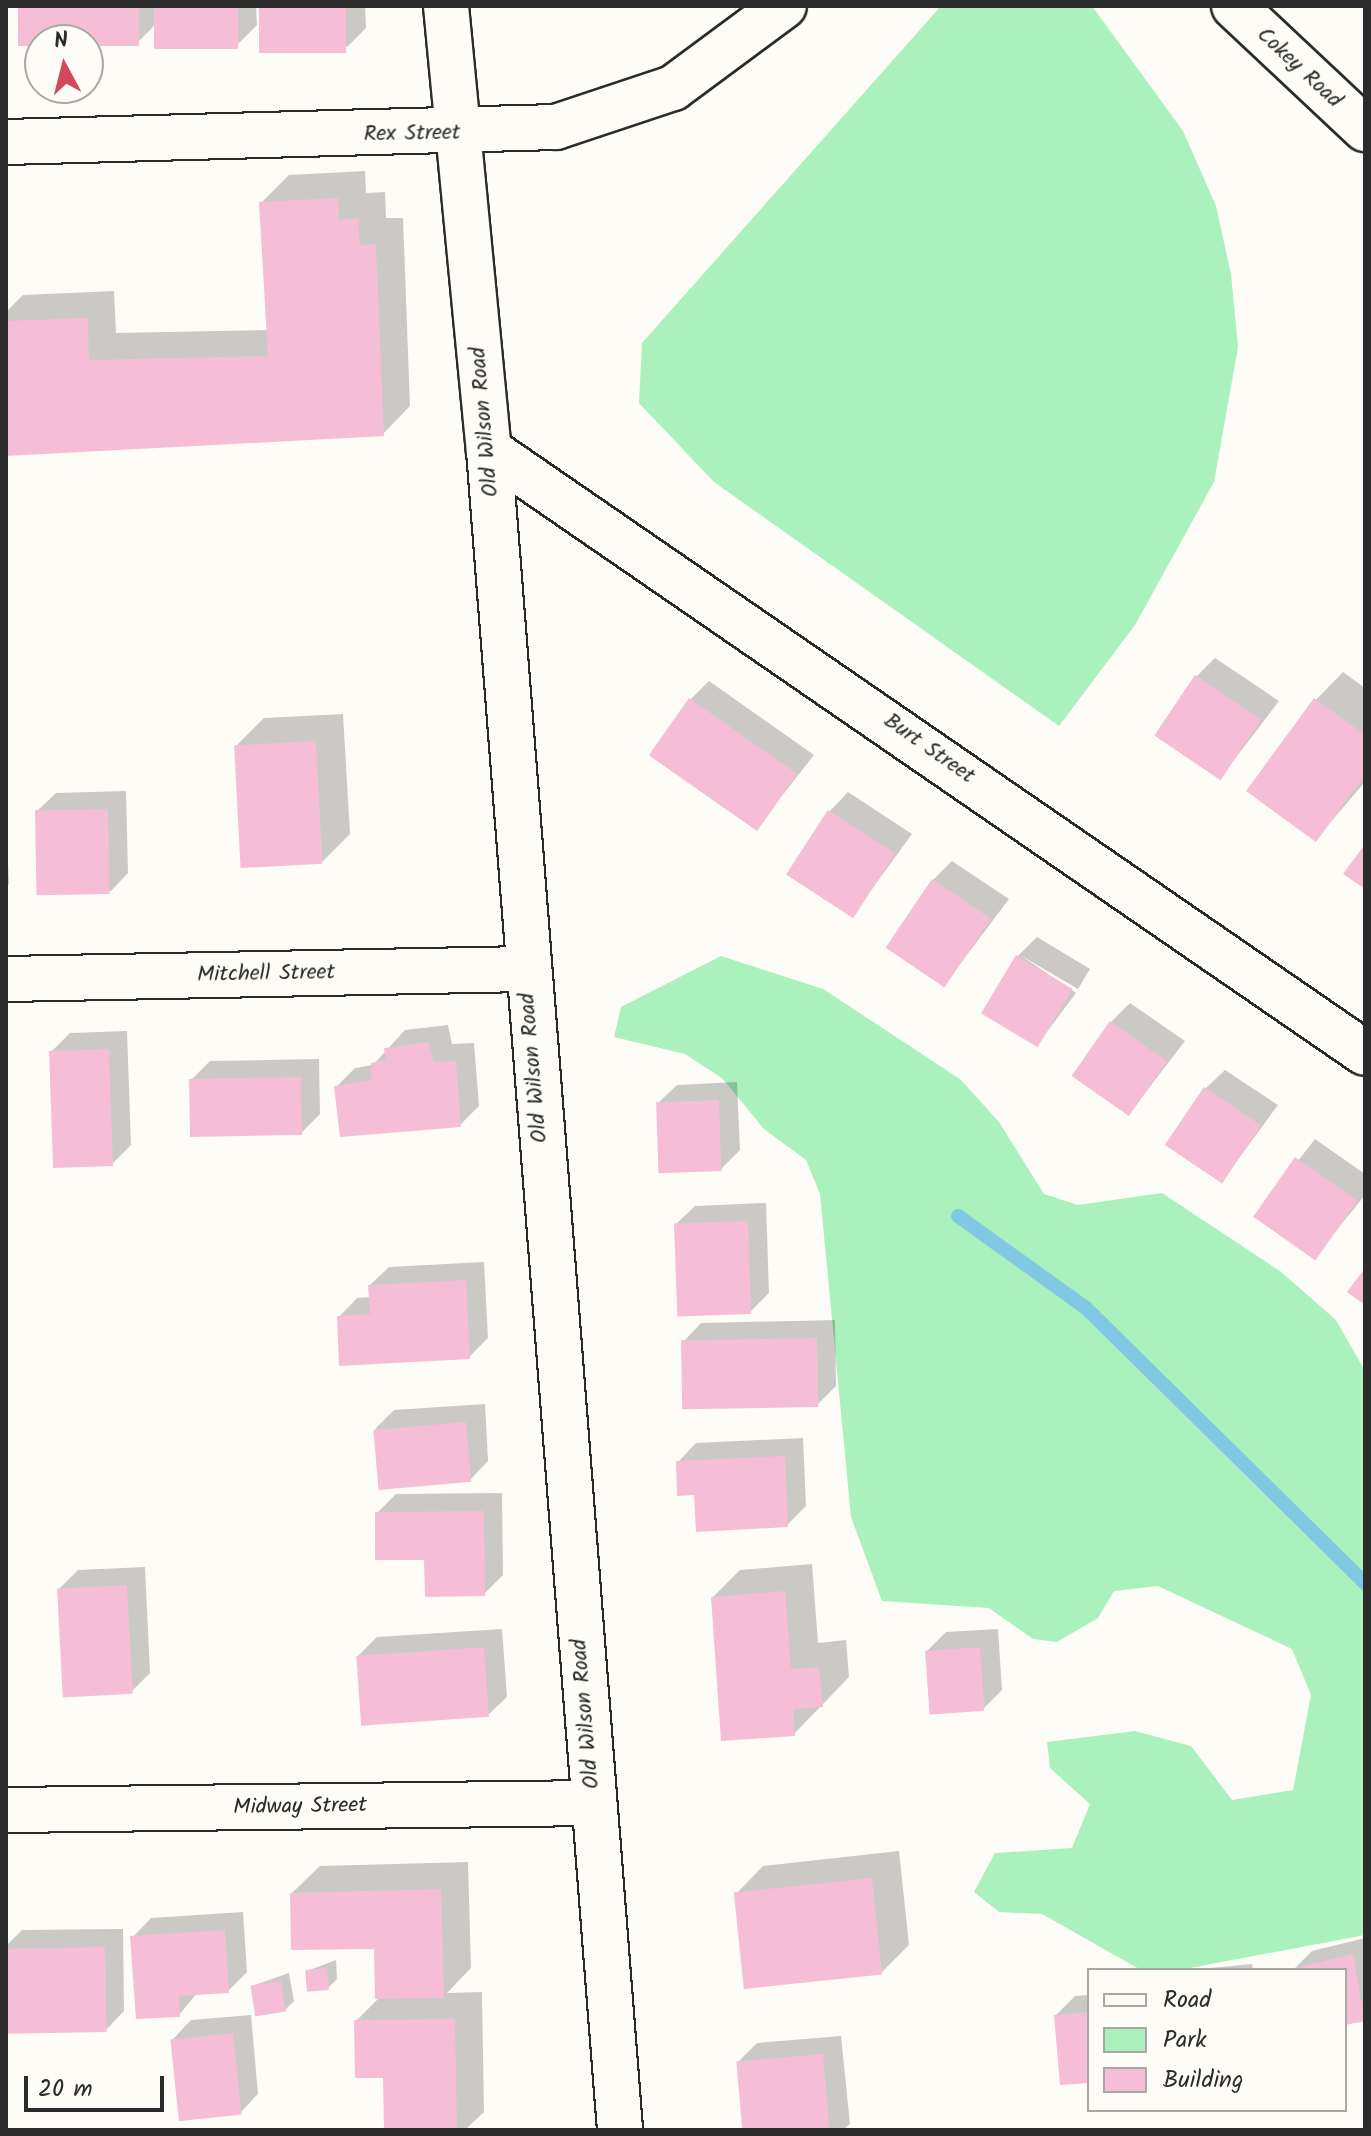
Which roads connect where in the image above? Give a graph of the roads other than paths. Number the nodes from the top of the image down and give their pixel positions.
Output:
1 (446, 6) edge
2 (1234, 6) edge
3 (763, 12) edge
4 (1365, 129) edge
5 (455, 134) junction
6 (6, 142) edge
7 (489, 450) junction
8 (526, 969) junction
9 (6, 979) edge
10 (1365, 1053) edge
11 (593, 1803) junction
12 (6, 1810) edge
13 (620, 2130) edge

1 - 5 street, Old Wilson Road
2 - 4 street, Cokey Road
3 - 5 street, Rex Street
5 - 6 street, Rex Street
5 - 7 street, Old Wilson Road
7 - 8 street, Old Wilson Road
7 - 10 street, Burt Street
8 - 9 street, Mitchell Street
8 - 11 street, Old Wilson Road
11 - 12 street, Midway Street
11 - 13 street, Old Wilson Road

